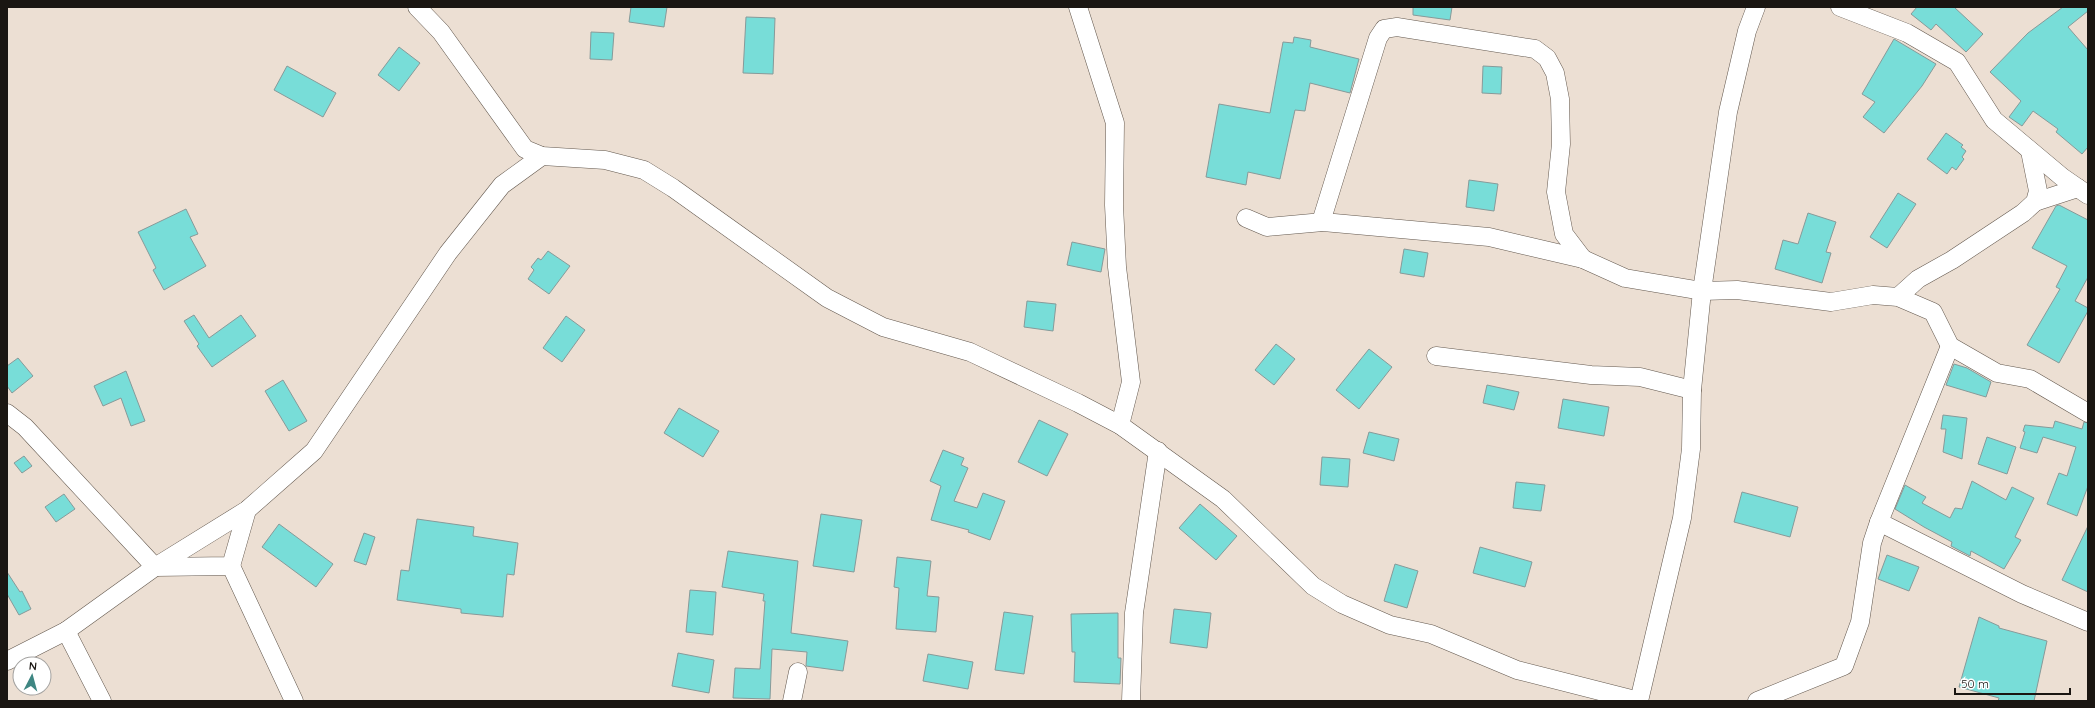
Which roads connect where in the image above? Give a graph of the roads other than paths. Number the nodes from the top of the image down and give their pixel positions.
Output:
1 (417, 7) edge
2 (1078, 7) edge
3 (1756, 7) edge
4 (1840, 7) edge
5 (2030, 151) junction
6 (542, 156) junction
7 (2083, 191) edge
8 (2035, 202) junction
9 (1246, 218) dead end
10 (1321, 222) junction
11 (1583, 259) junction
12 (1702, 291) junction
13 (1898, 297) junction
14 (1950, 346) junction
15 (1436, 356) dead end
16 (1692, 390) junction
17 (2088, 413) edge
18 (7, 414) edge
19 (1120, 425) junction
20 (1158, 451) junction
21 (246, 510) junction
22 (1879, 522) junction
23 (231, 566) junction
24 (155, 567) junction
25 (2088, 622) edge
26 (66, 631) junction
27 (7, 661) edge
28 (798, 672) dead end
29 (102, 701) edge
30 (294, 701) edge
31 (792, 701) edge
32 (1131, 701) edge
33 (1639, 701) edge
34 (1757, 701) edge

1 - 6 street
2 - 19 street
3 - 12 street
4 - 5 street
5 - 7 street
5 - 8 street
6 - 19 street
6 - 21 street
7 - 8 street
8 - 13 street
9 - 10 street
10 - 11 street
10 - 11 street
11 - 12 street
12 - 13 street
12 - 16 street
13 - 14 street
14 - 17 street
14 - 22 street
15 - 16 street
16 - 33 street
18 - 24 street
19 - 20 street
20 - 32 street
20 - 33 street
21 - 23 street
21 - 24 street
22 - 25 street
22 - 34 street
23 - 24 street
23 - 30 street
24 - 26 street
26 - 27 street
26 - 29 street
28 - 31 street

